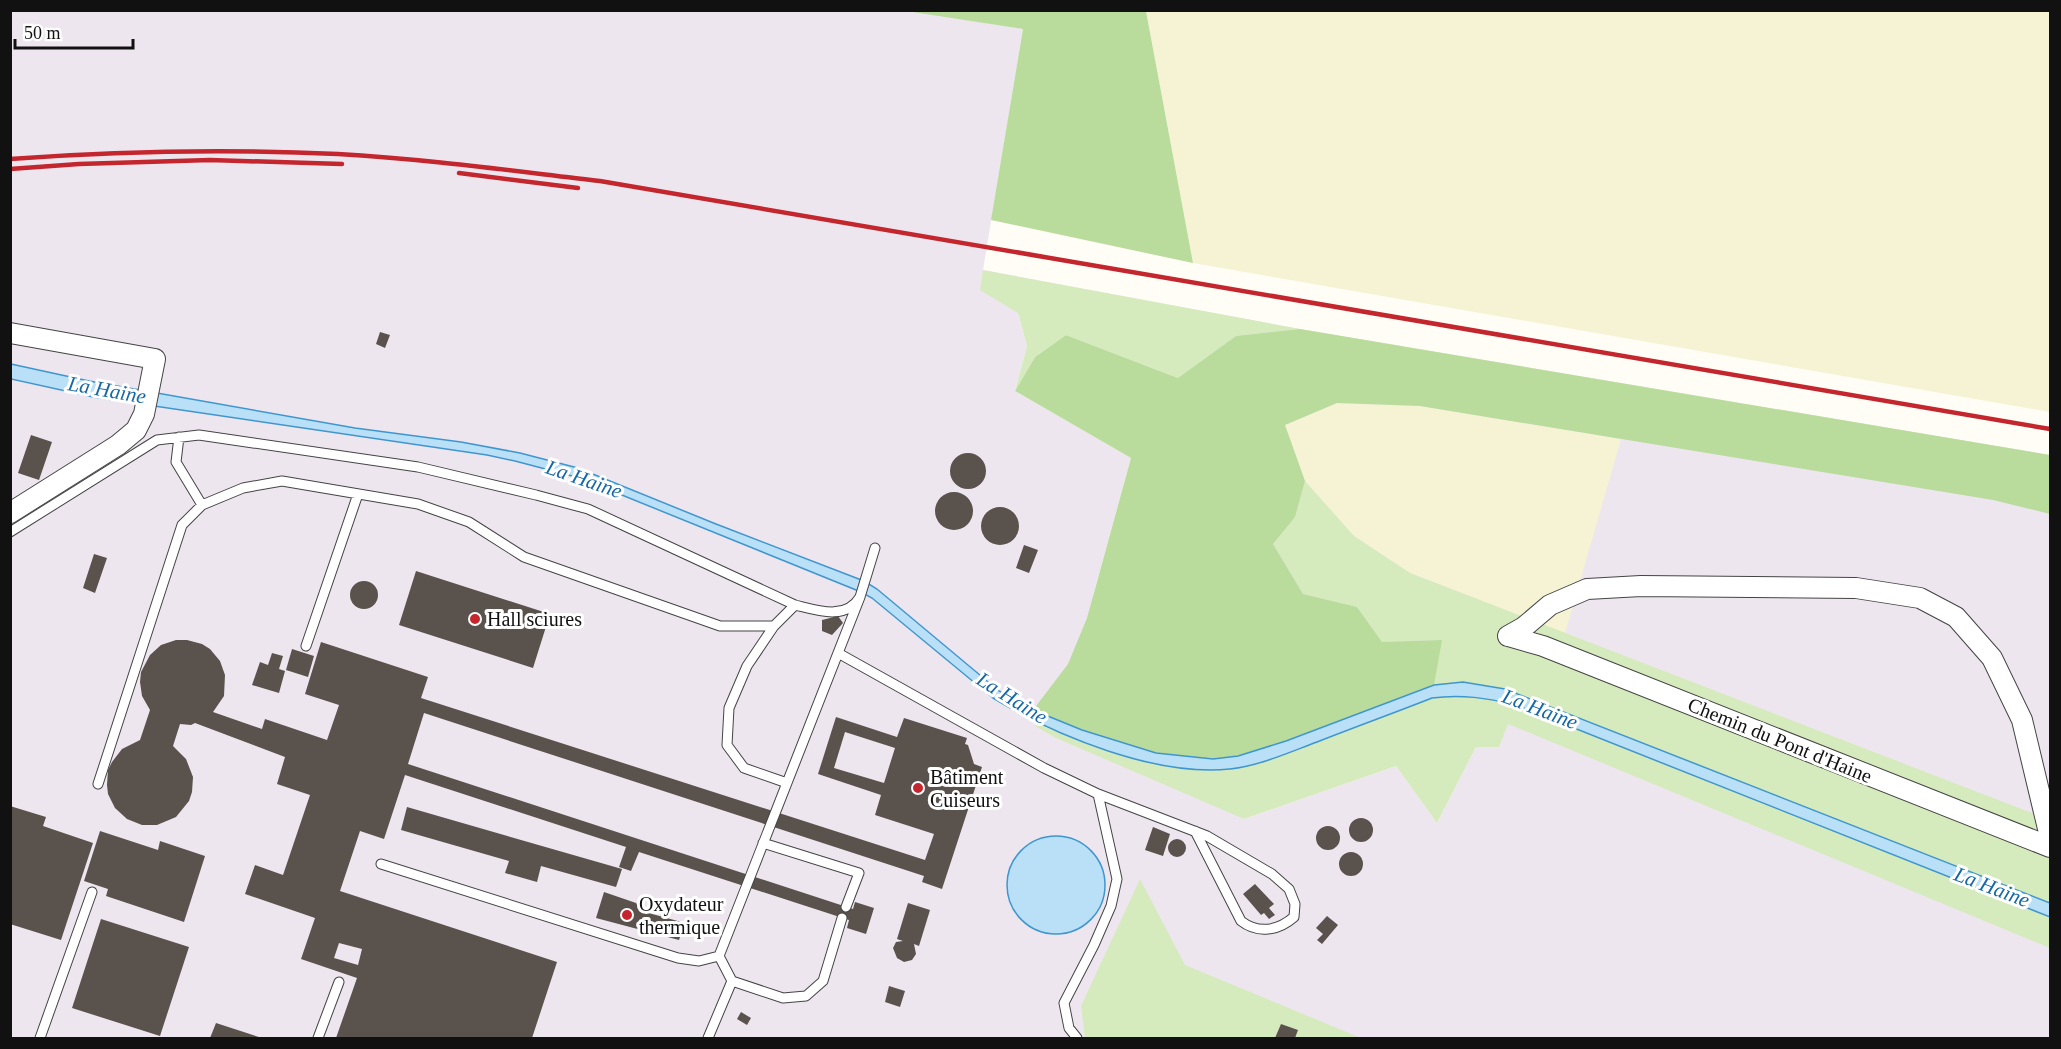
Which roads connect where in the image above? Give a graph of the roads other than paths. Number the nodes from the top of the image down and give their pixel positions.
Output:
1 (10, 333) edge
2 (179, 437) junction
3 (358, 494) junction
4 (202, 506) junction
5 (10, 513) edge
6 (10, 532) edge
7 (875, 548) dead end
8 (860, 597) junction
9 (795, 605) junction
10 (774, 626) junction
11 (306, 646) dead end
12 (838, 653) junction
13 (787, 783) junction
14 (99, 784) dead end
15 (1098, 794) junction
16 (1195, 831) junction
17 (2050, 837) edge
18 (763, 843) junction
19 (2050, 847) edge
20 (381, 864) dead end
21 (92, 892) dead end
22 (846, 907) dead end
23 (842, 918) dead end
24 (719, 956) junction
25 (732, 981) junction
26 (339, 982) dead end
27 (40, 1038) edge
28 (318, 1038) edge
29 (708, 1038) edge
30 (1077, 1038) edge

1 - 5 street
2 - 4 lane
2 - 6 lane
2 - 9 lane
3 - 4 lane
3 - 10 lane
3 - 11 lane
4 - 14 lane
7 - 8 lane
8 - 9 lane
8 - 12 lane
9 - 10 lane
10 - 13 lane
12 - 13 lane
12 - 15 lane
13 - 18 lane
15 - 16 lane
15 - 30 lane
16 - 16 lane
17 - 19 street, Chemin du Pont d'Haine
18 - 22 lane
18 - 24 lane
20 - 24 lane
21 - 27 lane
23 - 25 lane
24 - 25 lane
25 - 29 lane
26 - 28 lane

